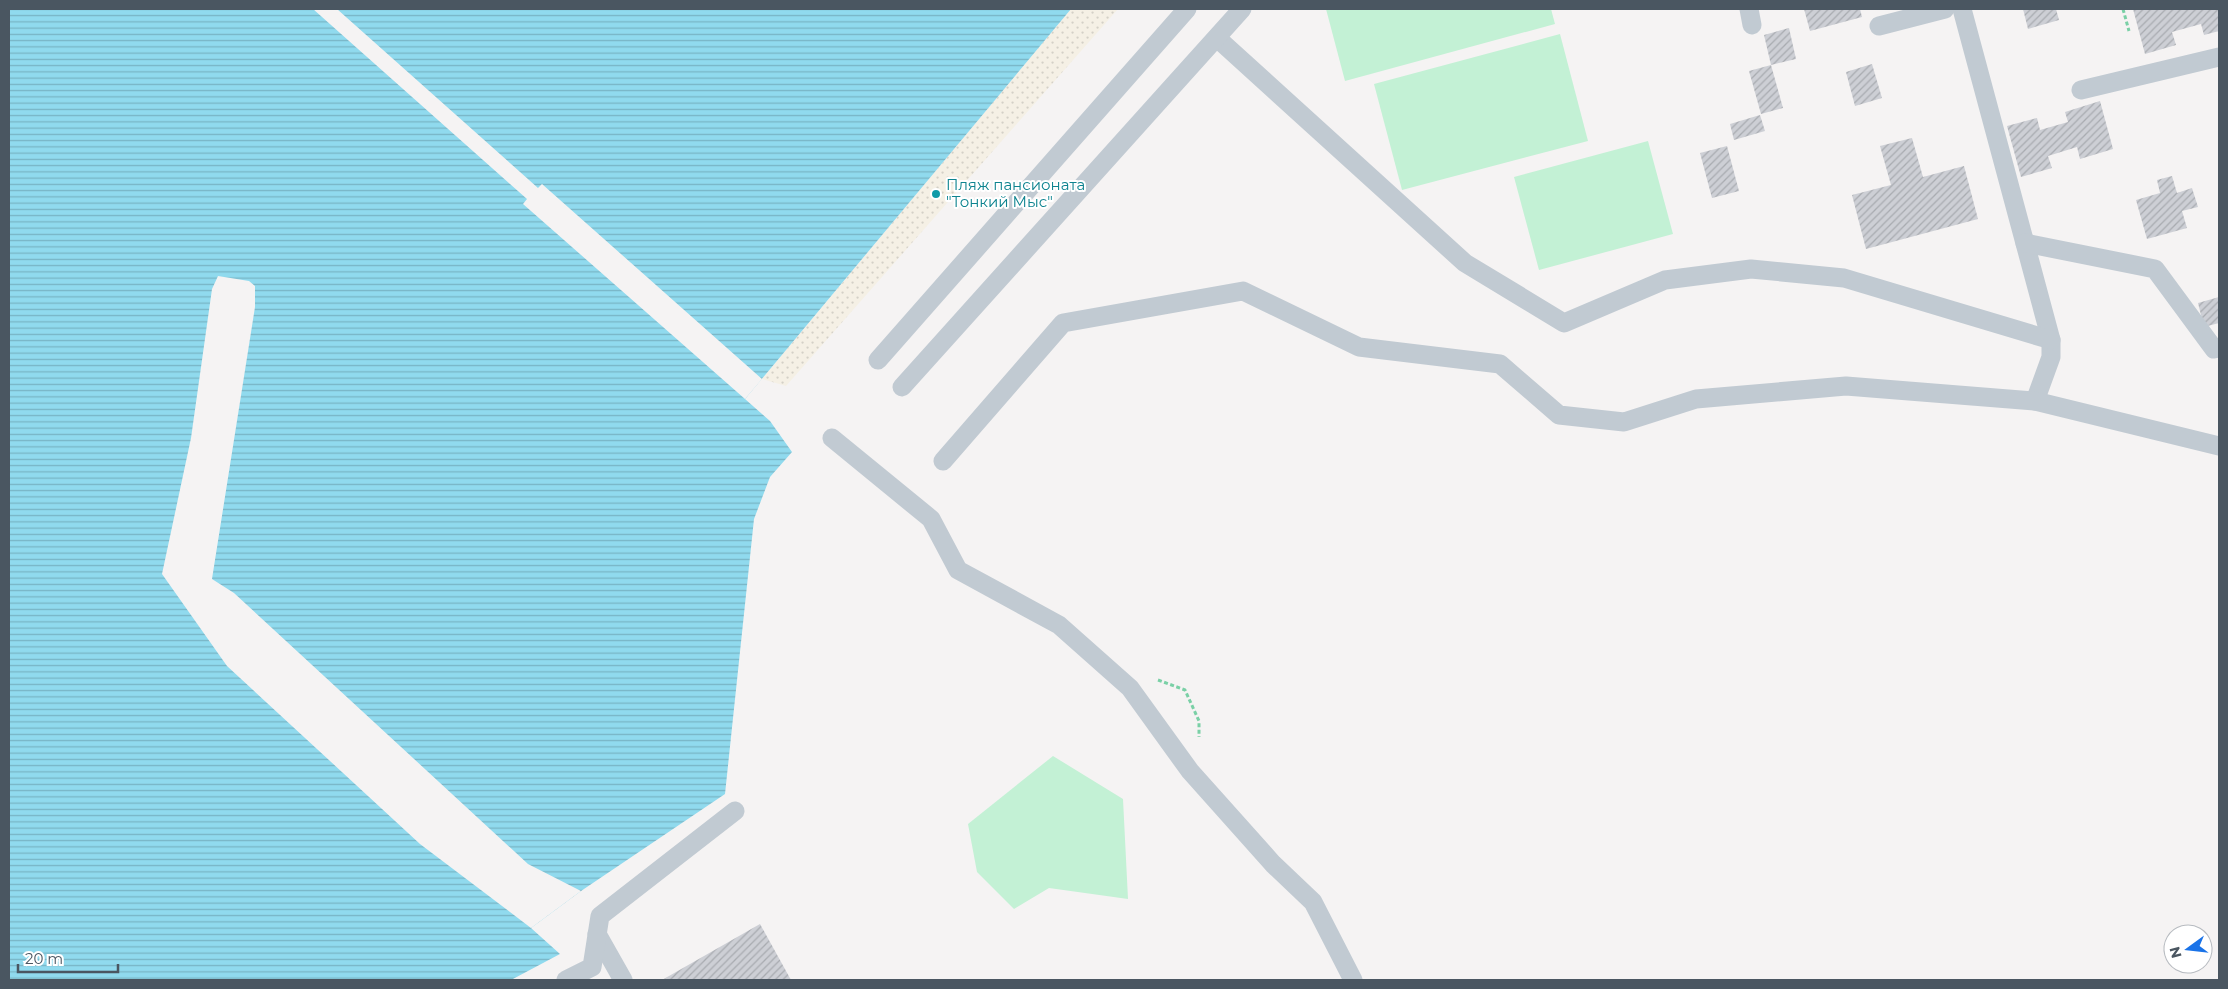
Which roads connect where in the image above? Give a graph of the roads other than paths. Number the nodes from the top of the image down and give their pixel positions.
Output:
1 (1187, 9) edge
2 (1242, 9) edge
3 (1945, 9) edge
4 (1962, 9) edge
5 (1878, 26) dead end
6 (1217, 38) junction
7 (2219, 57) edge
8 (2081, 90) dead end
9 (2025, 243) junction
10 (2051, 340) junction
11 (2219, 348) edge
12 (878, 360) dead end
13 (902, 387) dead end
14 (2035, 400) junction
15 (832, 438) dead end
16 (2219, 446) edge
17 (943, 462) dead end
18 (735, 811) dead end
19 (597, 934) junction
20 (566, 980) edge
21 (623, 980) edge
22 (1353, 980) edge

1 - 12 lane
2 - 6 lane
3 - 5 lane
4 - 9 lane
6 - 10 lane
6 - 13 lane
7 - 8 lane
9 - 10 lane
9 - 11 lane
10 - 14 lane
14 - 16 lane
14 - 17 lane
15 - 22 lane
18 - 19 lane
19 - 20 lane
19 - 21 lane

